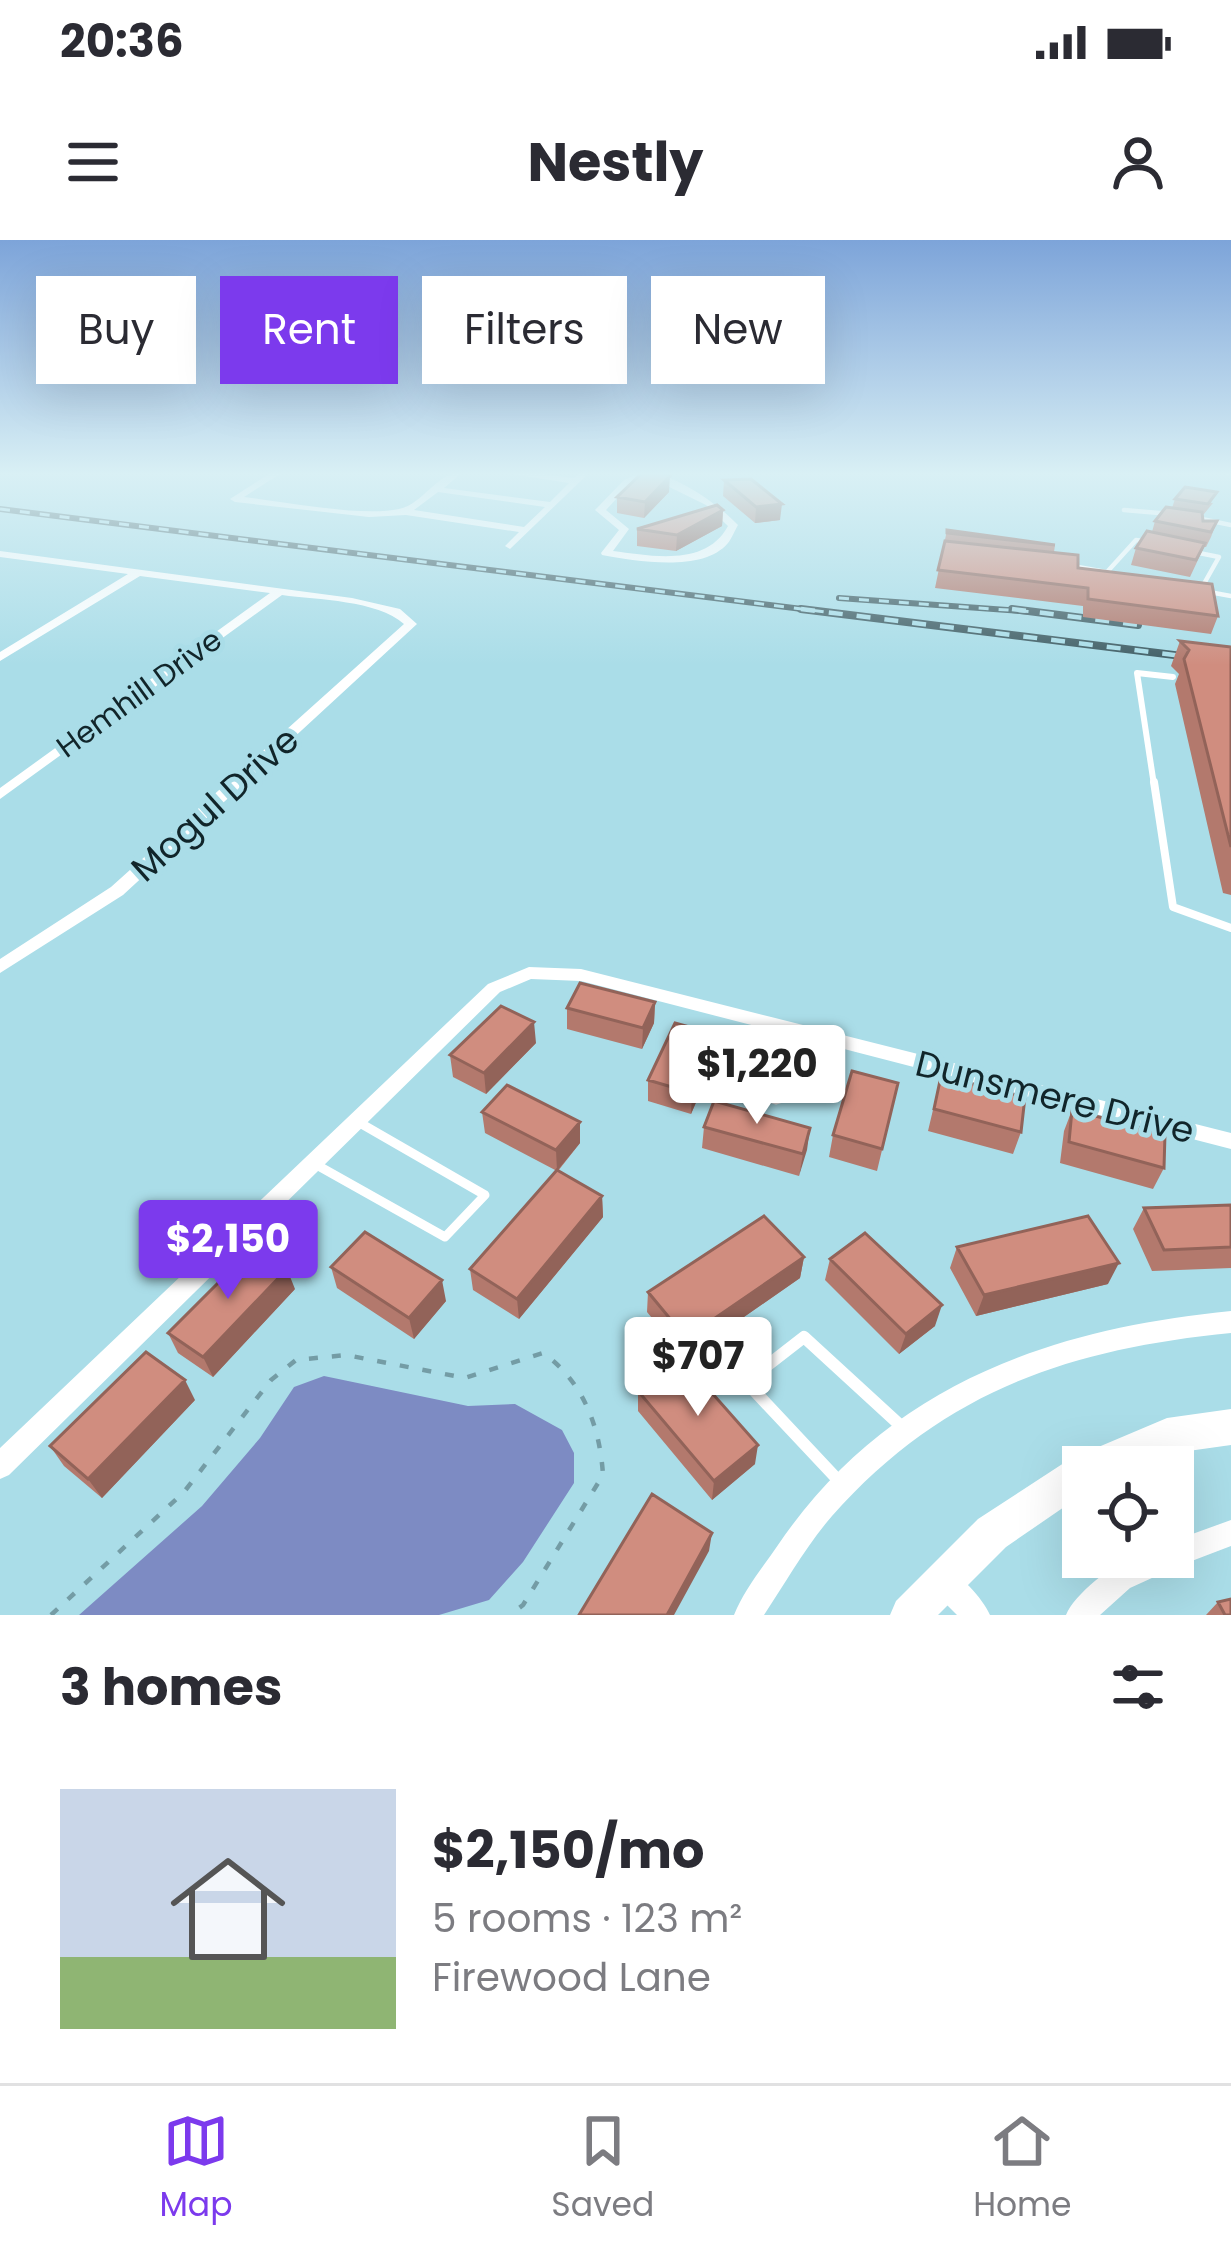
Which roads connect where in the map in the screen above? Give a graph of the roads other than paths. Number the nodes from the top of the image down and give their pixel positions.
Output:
1 (520, 536) edge
2 (619, 536) edge
3 (730, 536) edge
4 (1157, 544) edge
5 (510, 546) dead end
6 (1178, 548) edge
7 (1, 555) edge
8 (1055, 563) edge
9 (1108, 572) junction
10 (137, 573) junction
11 (1130, 577) edge
12 (279, 592) junction
13 (1231, 596) edge
14 (0, 657) edge
15 (1173, 677) dead end
16 (0, 794) edge
17 (1231, 928) edge
18 (0, 967) edge
19 (772, 1025) junction
20 (811, 1035) junction
21 (357, 1121) junction
22 (1231, 1141) edge
23 (314, 1163) junction
24 (1231, 1322) edge
25 (1231, 1427) edge
26 (907, 1431) junction
27 (1143, 1446) edge
28 (0, 1466) edge
29 (1062, 1486) edge
30 (845, 1487) junction
31 (1231, 1533) edge
32 (1194, 1547) edge
33 (1120, 1578) edge
34 (942, 1580) junction
35 (748, 1615) edge
36 (910, 1615) edge
37 (976, 1615) edge
38 (1080, 1615) edge

1 - 5 street
2 - 3 street
4 - 9 lane
6 - 13 lane
7 - 10 street
8 - 9 lane
9 - 11 lane
10 - 12 street
10 - 14 street
12 - 16 street, Hemhill Drive
12 - 18 street, Mogul Drive
15 - 17 lane
19 - 20 street, Dunsmere Drive
19 - 20 lane
19 - 21 street, Dunsmere Drive
20 - 22 street, Dunsmere Drive
21 - 23 street
21 - 23 lane
23 - 28 street
24 - 26 street
25 - 27 street
26 - 30 street
26 - 30 lane
29 - 34 street
30 - 35 street
31 - 32 street
33 - 38 street
34 - 36 street
34 - 37 street

